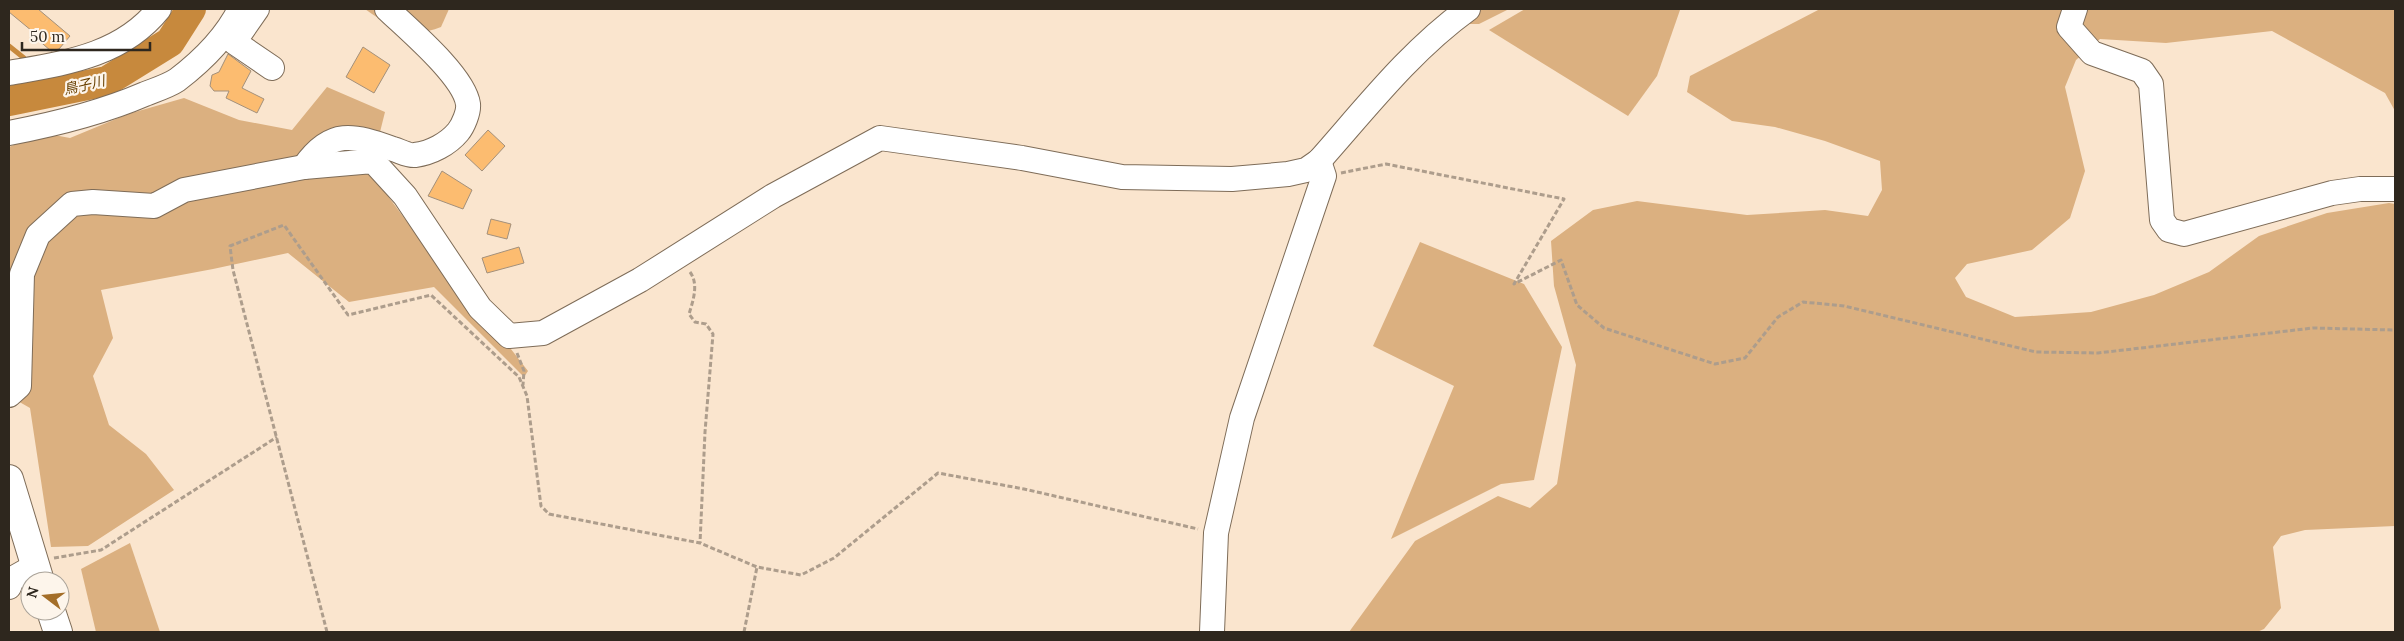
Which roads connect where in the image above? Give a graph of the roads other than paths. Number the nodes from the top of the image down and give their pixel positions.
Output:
1 (159, 9) edge
2 (240, 9) edge
3 (257, 9) edge
4 (387, 9) edge
5 (1468, 9) edge
6 (2075, 9) edge
7 (272, 68) dead end
8 (9, 73) edge
9 (9, 133) edge
10 (304, 167) junction
11 (1321, 169) junction
12 (2395, 189) edge
13 (9, 395) edge
14 (9, 479) edge
15 (37, 571) edge
16 (20, 577) edge
17 (9, 587) edge
18 (1212, 632) edge

1 - 8 street
2 - 9 street
3 - 7 street
4 - 10 street
5 - 11 street
6 - 12 street
10 - 11 street
10 - 13 street
11 - 18 street
14 - 15 main road
16 - 17 street

